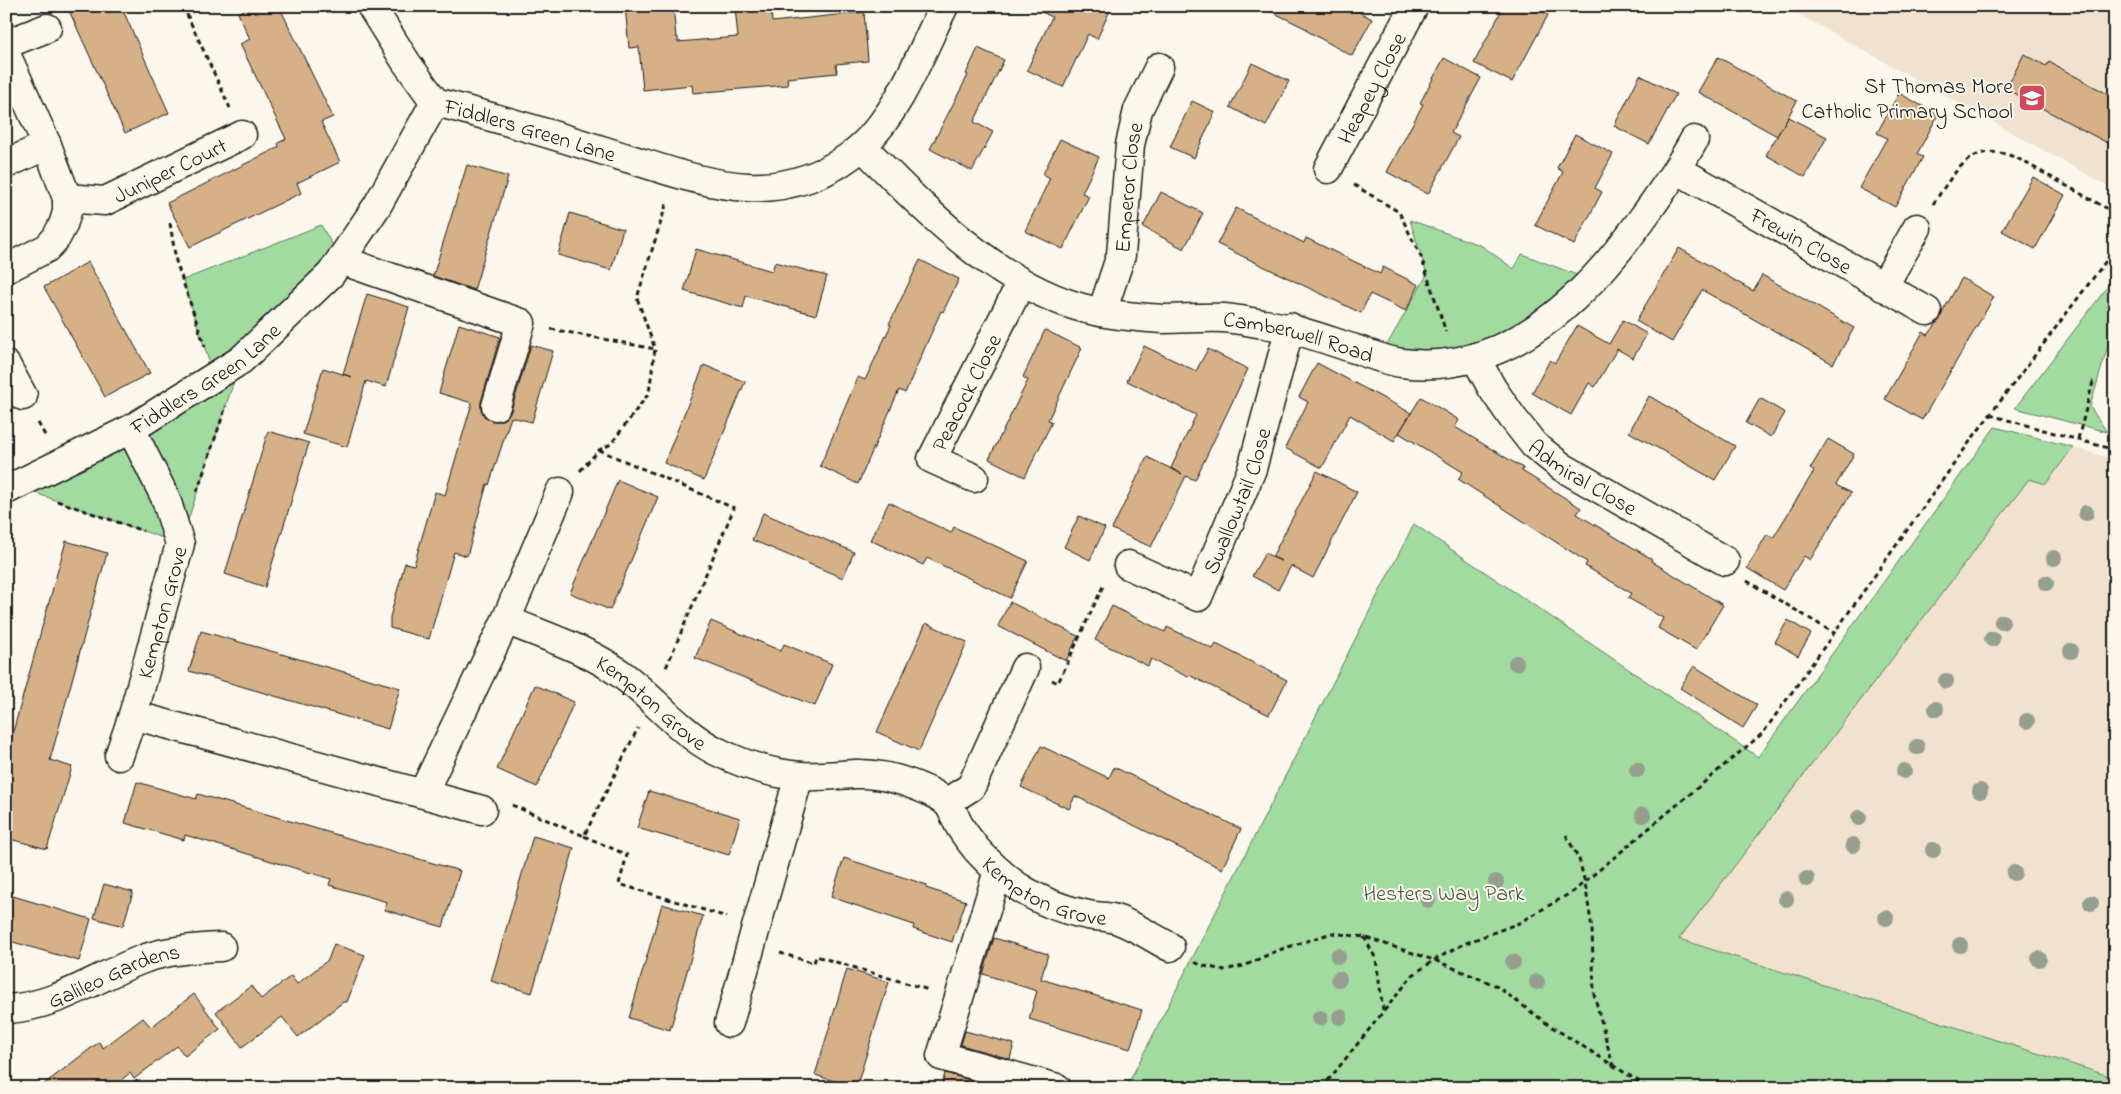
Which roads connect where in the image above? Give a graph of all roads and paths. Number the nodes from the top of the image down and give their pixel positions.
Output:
1 (183, 6) edge
2 (371, 6) edge
3 (944, 6) edge
4 (1414, 6) edge
5 (47, 28) dead end
6 (6, 44) edge
7 (6, 54) edge
8 (1159, 67) dead end
9 (435, 102) junction
10 (242, 135) joint
11 (1694, 140) dead end
12 (47, 145) junction
13 (862, 146) junction
14 (6, 164) edge
15 (1328, 169) joint
16 (1678, 170) junction
17 (676, 173) junction
18 (67, 198) junction
19 (2115, 213) edge
20 (170, 223) dead end
21 (1917, 228) joint
22 (2115, 249) edge
23 (341, 260) junction
24 (6, 270) edge
25 (1021, 283) junction
26 (1883, 287) junction
27 (1927, 311) dead end
28 (1102, 312) junction
29 (521, 323) junction
30 (1290, 327) junction
31 (655, 349) junction
32 (1466, 359) junction
33 (241, 360) junction
34 (6, 365) edge
35 (214, 377) junction
36 (2097, 383) dead end
37 (23, 396) joint
38 (496, 406) dead end
39 (1990, 415) junction
40 (130, 429) junction
41 (2078, 439) junction
42 (599, 450) junction
43 (2115, 450) edge
44 (61, 465) junction
45 (974, 478) dead end
46 (10, 488) edge
47 (560, 492) joint
48 (195, 498) dead end
49 (180, 544) junction
50 (1724, 561) joint
51 (1128, 565) joint
52 (506, 620) junction
53 (1834, 633) junction
54 (1025, 668) joint
55 (652, 700) junction
56 (132, 715) junction
57 (119, 756) dead end
58 (799, 776) junction
59 (423, 792) junction
60 (947, 802) junction
61 (482, 810) joint
62 (1566, 835) dead end
63 (584, 836) junction
64 (998, 871) junction
65 (1585, 883) junction
66 (753, 935) junction
67 (1364, 937) junction
68 (221, 947) dead end
69 (1170, 947) joint
70 (1434, 960) junction
71 (959, 999) junction
72 (6, 1009) edge
73 (1383, 1010) junction
74 (729, 1023) dead end
75 (1613, 1067) junction
76 (1057, 1088) edge
77 (1322, 1088) edge
78 (1649, 1088) edge

1 - 10 path
2 - 9 street
3 - 13 street, Fiddlers Green Lane
4 - 15 street, Heapey Close
5 - 6 street
7 - 12 street
8 - 28 street, Emperor Close
9 - 17 street, Fiddlers Green Lane
9 - 23 street, Fiddlers Green Lane
10 - 18 street, Juniper Court
11 - 16 street, Camberwell Road
12 - 14 street
12 - 18 street
13 - 17 street, Fiddlers Green Lane
13 - 25 street, Camberwell Road
15 - 32 path
16 - 26 street, Frewin Close
16 - 32 street, Camberwell Road
17 - 31 path
18 - 24 street
19 - 21 path
20 - 35 path
21 - 26 street
22 - 39 path
23 - 29 street
23 - 33 street, Fiddlers Green Lane
25 - 28 street, Camberwell Road
25 - 45 street, Peacock Close
26 - 27 street, Frewin Close
28 - 30 street, Camberwell Road
29 - 31 path
29 - 38 street
30 - 32 street, Camberwell Road
30 - 51 street, Swallowtail Close
31 - 42 path
32 - 50 street, Admiral Close
33 - 35 street, Fiddlers Green Lane
33 - 48 path
34 - 37 street
35 - 40 street, Fiddlers Green Lane
36 - 41 path
37 - 44 path
39 - 41 path
39 - 53 path
40 - 44 street, Fiddlers Green Lane
40 - 49 street, Kempton Grove
41 - 43 path
42 - 47 path
42 - 55 path
44 - 46 street, Fiddlers Green Lane
46 - 49 path
47 - 52 street
49 - 56 street, Kempton Grove
50 - 53 path
51 - 54 path
52 - 55 street, Kempton Grove
52 - 59 street
53 - 65 path
54 - 60 street
55 - 58 street, Kempton Grove
55 - 63 path
56 - 57 street, Kempton Grove
56 - 59 street
58 - 60 street, Kempton Grove
58 - 66 street
59 - 61 street
60 - 64 street, Kempton Grove
61 - 63 path
62 - 65 path
63 - 66 path
64 - 69 street, Kempton Grove
64 - 71 street
65 - 70 path
65 - 75 path
66 - 71 path
66 - 74 street
67 - 69 path
67 - 70 path
67 - 73 path
68 - 72 street, Galileo Gardens
70 - 73 path
70 - 75 path
71 - 76 street
73 - 77 path
75 - 78 path

